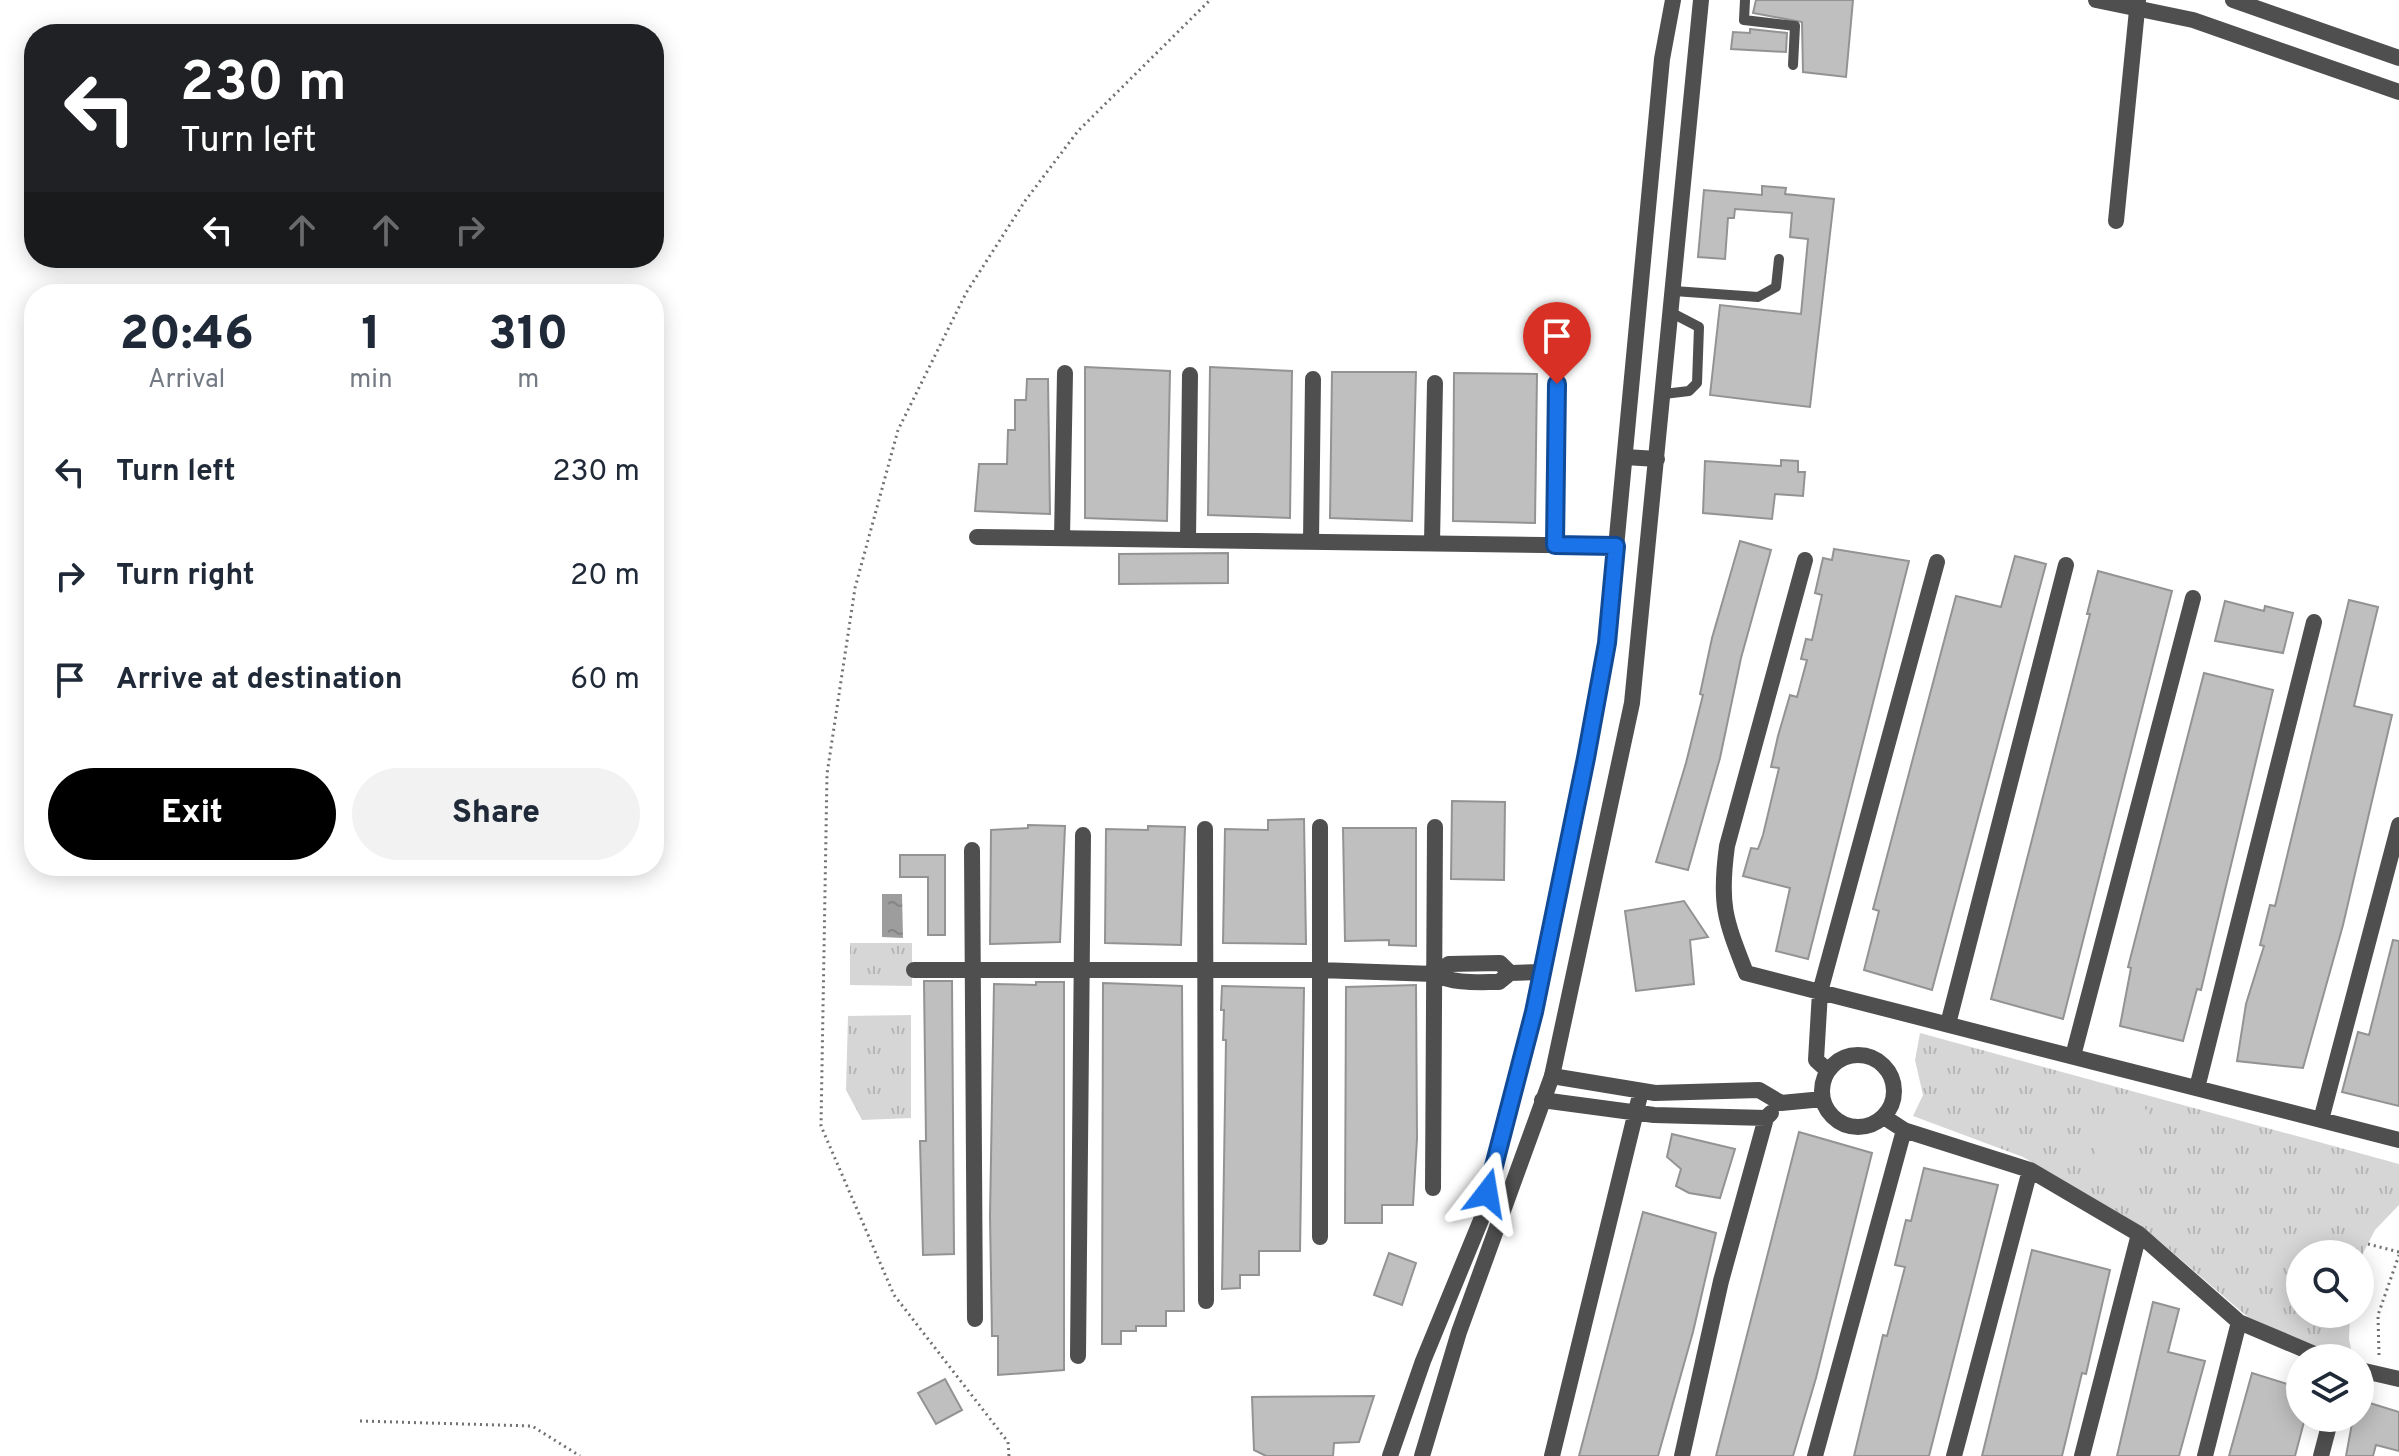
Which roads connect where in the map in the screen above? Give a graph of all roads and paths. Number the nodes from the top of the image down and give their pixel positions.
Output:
1 (1210, 0) edge
2 (1673, 0) edge
3 (1701, 0) edge
4 (1745, 0) edge
5 (2096, 0) edge
6 (2233, 0) edge
7 (2137, 4) edge
8 (2399, 58) edge
9 (1793, 65) dead end
10 (2399, 92) edge
11 (2116, 221) dead end
12 (1779, 259) dead end
13 (1674, 291) junction
14 (1672, 313) junction
15 (1065, 373) dead end
16 (1190, 375) dead end
17 (1313, 379) dead end
18 (1435, 383) dead end
19 (1557, 384) dead end
20 (1664, 394) junction
21 (1625, 457) junction
22 (1657, 459) junction
23 (977, 537) dead end
24 (1062, 538) junction
25 (1188, 540) junction
26 (1311, 542) junction
27 (1432, 543) junction
28 (1555, 545) junction
29 (1616, 546) junction
30 (1805, 560) dead end
31 (1937, 562) dead end
32 (2066, 565) dead end
33 (2193, 598) dead end
34 (2314, 622) dead end
35 (2399, 825) edge
36 (1320, 827) dead end
37 (1435, 827) dead end
38 (1205, 829) dead end
39 (1083, 835) dead end
40 (972, 850) dead end
41 (914, 970) dead end
42 (972, 970) junction
43 (1083, 970) junction
44 (1205, 970) junction
45 (1319, 970) junction
46 (1541, 972) junction
47 (1434, 974) junction
48 (1820, 992) junction
49 (1948, 1024) junction
50 (2073, 1056) junction
51 (1828, 1071) junction
52 (1552, 1076) junction
53 (2197, 1088) junction
54 (1641, 1091) junction
55 (1823, 1099) junction
56 (1542, 1100) junction
57 (1781, 1103) junction
58 (1636, 1113) junction
59 (1884, 1117) junction
60 (1766, 1118) junction
61 (2321, 1120) junction
62 (1904, 1130) junction
63 (2399, 1140) edge
64 (2030, 1170) junction
65 (1433, 1188) dead end
66 (2139, 1234) junction
67 (1320, 1237) dead end
68 (2374, 1246) edge
69 (2399, 1254) edge
70 (1206, 1301) dead end
71 (975, 1319) dead end
72 (2239, 1322) junction
73 (2291, 1344) edge
74 (1078, 1356) dead end
75 (1423, 1361) junction
76 (1448, 1368) junction
77 (2374, 1374) edge
78 (2380, 1375) junction
79 (2399, 1379) edge
80 (360, 1421) dead end
81 (2327, 1432) edge
82 (580, 1456) edge
83 (1009, 1456) edge
84 (1390, 1456) edge
85 (1422, 1456) edge
86 (1552, 1456) edge
87 (1682, 1456) edge
88 (1815, 1456) edge
89 (1954, 1456) edge
90 (2082, 1456) edge
91 (2205, 1456) edge
92 (2321, 1456) edge

1 - 83 path
2 - 21 street
3 - 13 street
4 - 9 lane
5 - 7 street
6 - 8 street
7 - 10 street
7 - 11 street
12 - 13 lane
13 - 14 street
14 - 20 street
14 - 20 lane
15 - 24 street
16 - 25 street
17 - 26 street
18 - 27 street
19 - 28 street
20 - 22 street
21 - 22 street
21 - 29 street
22 - 52 street
23 - 24 street
24 - 25 street
25 - 26 street
26 - 27 street
27 - 28 street
28 - 29 street
29 - 46 street
30 - 48 street
31 - 48 street
32 - 49 street
33 - 50 street
34 - 53 street
35 - 61 street
36 - 45 street
37 - 47 street
38 - 44 street
39 - 43 street
40 - 42 street
41 - 42 street
42 - 43 street
42 - 71 street
43 - 44 street
43 - 74 street
44 - 45 street
44 - 70 street
45 - 47 street
45 - 67 street
46 - 47 street
46 - 75 street
47 - 65 street
48 - 49 street
48 - 51 street
49 - 50 street
50 - 53 street
51 - 55 street
51 - 59 street
52 - 54 street
52 - 56 street
53 - 61 street
54 - 57 street
54 - 58 street
55 - 57 street
55 - 59 street
56 - 58 street
56 - 76 street
57 - 60 street
58 - 60 street
58 - 86 street
59 - 62 street
60 - 87 street
61 - 63 street
62 - 64 street
62 - 88 street
64 - 66 street
64 - 89 street
66 - 72 street
66 - 90 street
68 - 69 path
69 - 78 path
72 - 73 street
72 - 91 street
75 - 76 street
75 - 84 street
76 - 85 street
77 - 78 street
78 - 79 street
80 - 82 path
81 - 92 street

